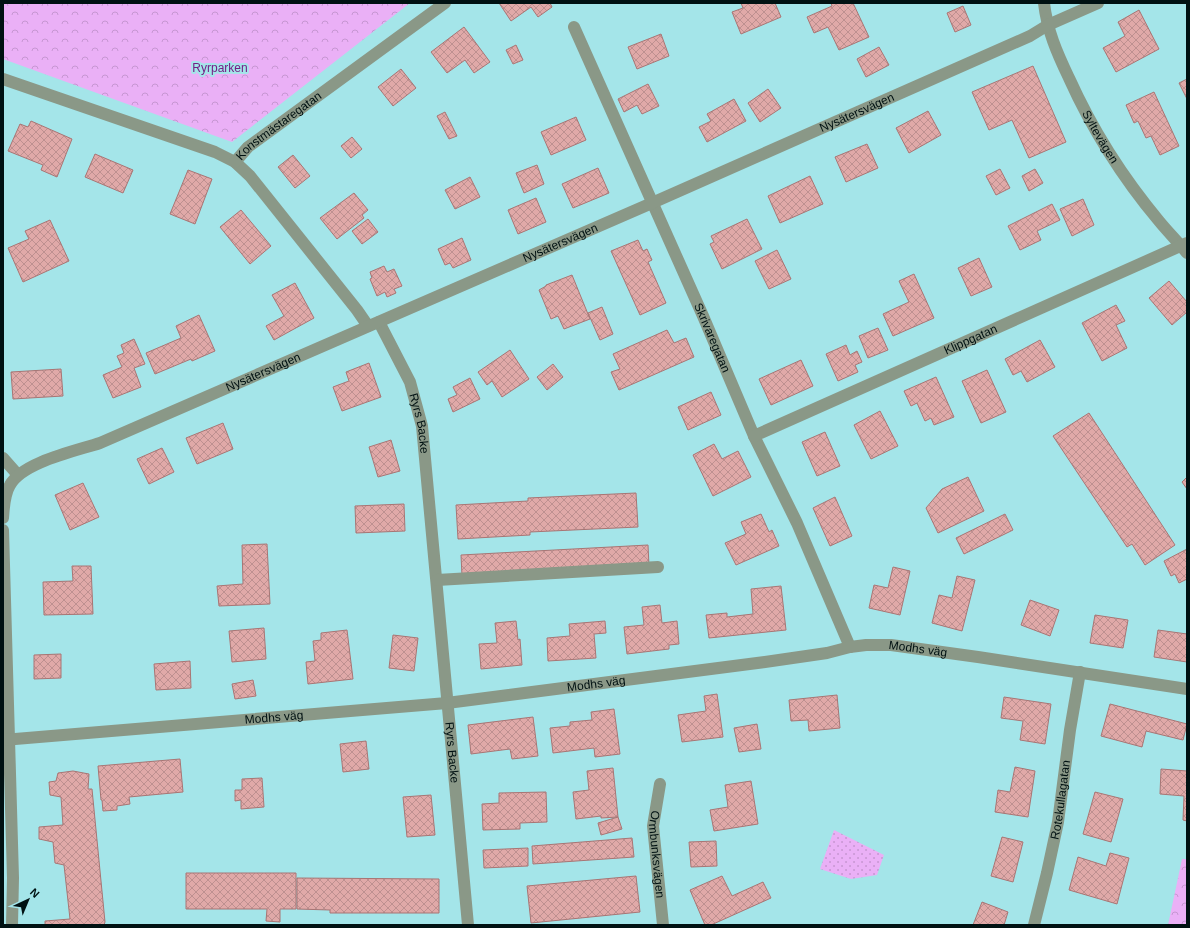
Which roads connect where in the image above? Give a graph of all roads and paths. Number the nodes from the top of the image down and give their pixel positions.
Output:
1 (445, 3) edge
2 (1044, 3) edge
3 (1098, 3) edge
4 (1048, 25) junction
5 (574, 27) dead end
6 (3, 79) edge
7 (235, 162) junction
8 (652, 203) junction
9 (1185, 247) edge
10 (373, 324) junction
11 (754, 436) junction
12 (3, 458) edge
13 (18, 475) junction
14 (3, 518) edge
15 (3, 530) edge
16 (658, 568) dead end
17 (437, 580) junction
18 (850, 647) junction
19 (1080, 672) junction
20 (1187, 689) edge
21 (447, 703) junction
22 (6, 740) edge
23 (660, 784) dead end
24 (12, 925) edge
25 (468, 925) edge
26 (663, 925) edge
27 (1034, 925) edge

1 - 7 street, Konstmästaregatan
2 - 4 street, Syltevägen
3 - 4 street, Nysätersvägen
4 - 8 street, Nysätersvägen
4 - 9 street, Syltevägen
5 - 8 street, Skrivaregatan
6 - 7 street, Konstmästaregatan
7 - 10 street, Ryrs Backe
8 - 10 street, Nysätersvägen
8 - 11 street, Skrivaregatan
9 - 11 street, Klippgatan
10 - 13 street, Nysätersvägen
10 - 17 street, Ryrs Backe
11 - 18 street, Skrivaregatan
12 - 13 street
13 - 14 street
15 - 22 street
16 - 17 street
17 - 21 street, Ryrs Backe
18 - 19 street, Modhs väg
18 - 21 street, Modhs väg
19 - 20 street, Modhs väg
19 - 27 street, Rotekullagatan
21 - 22 street, Modhs väg
21 - 25 street, Ryrs Backe
22 - 24 street
23 - 26 street, Ormbunksvägen

